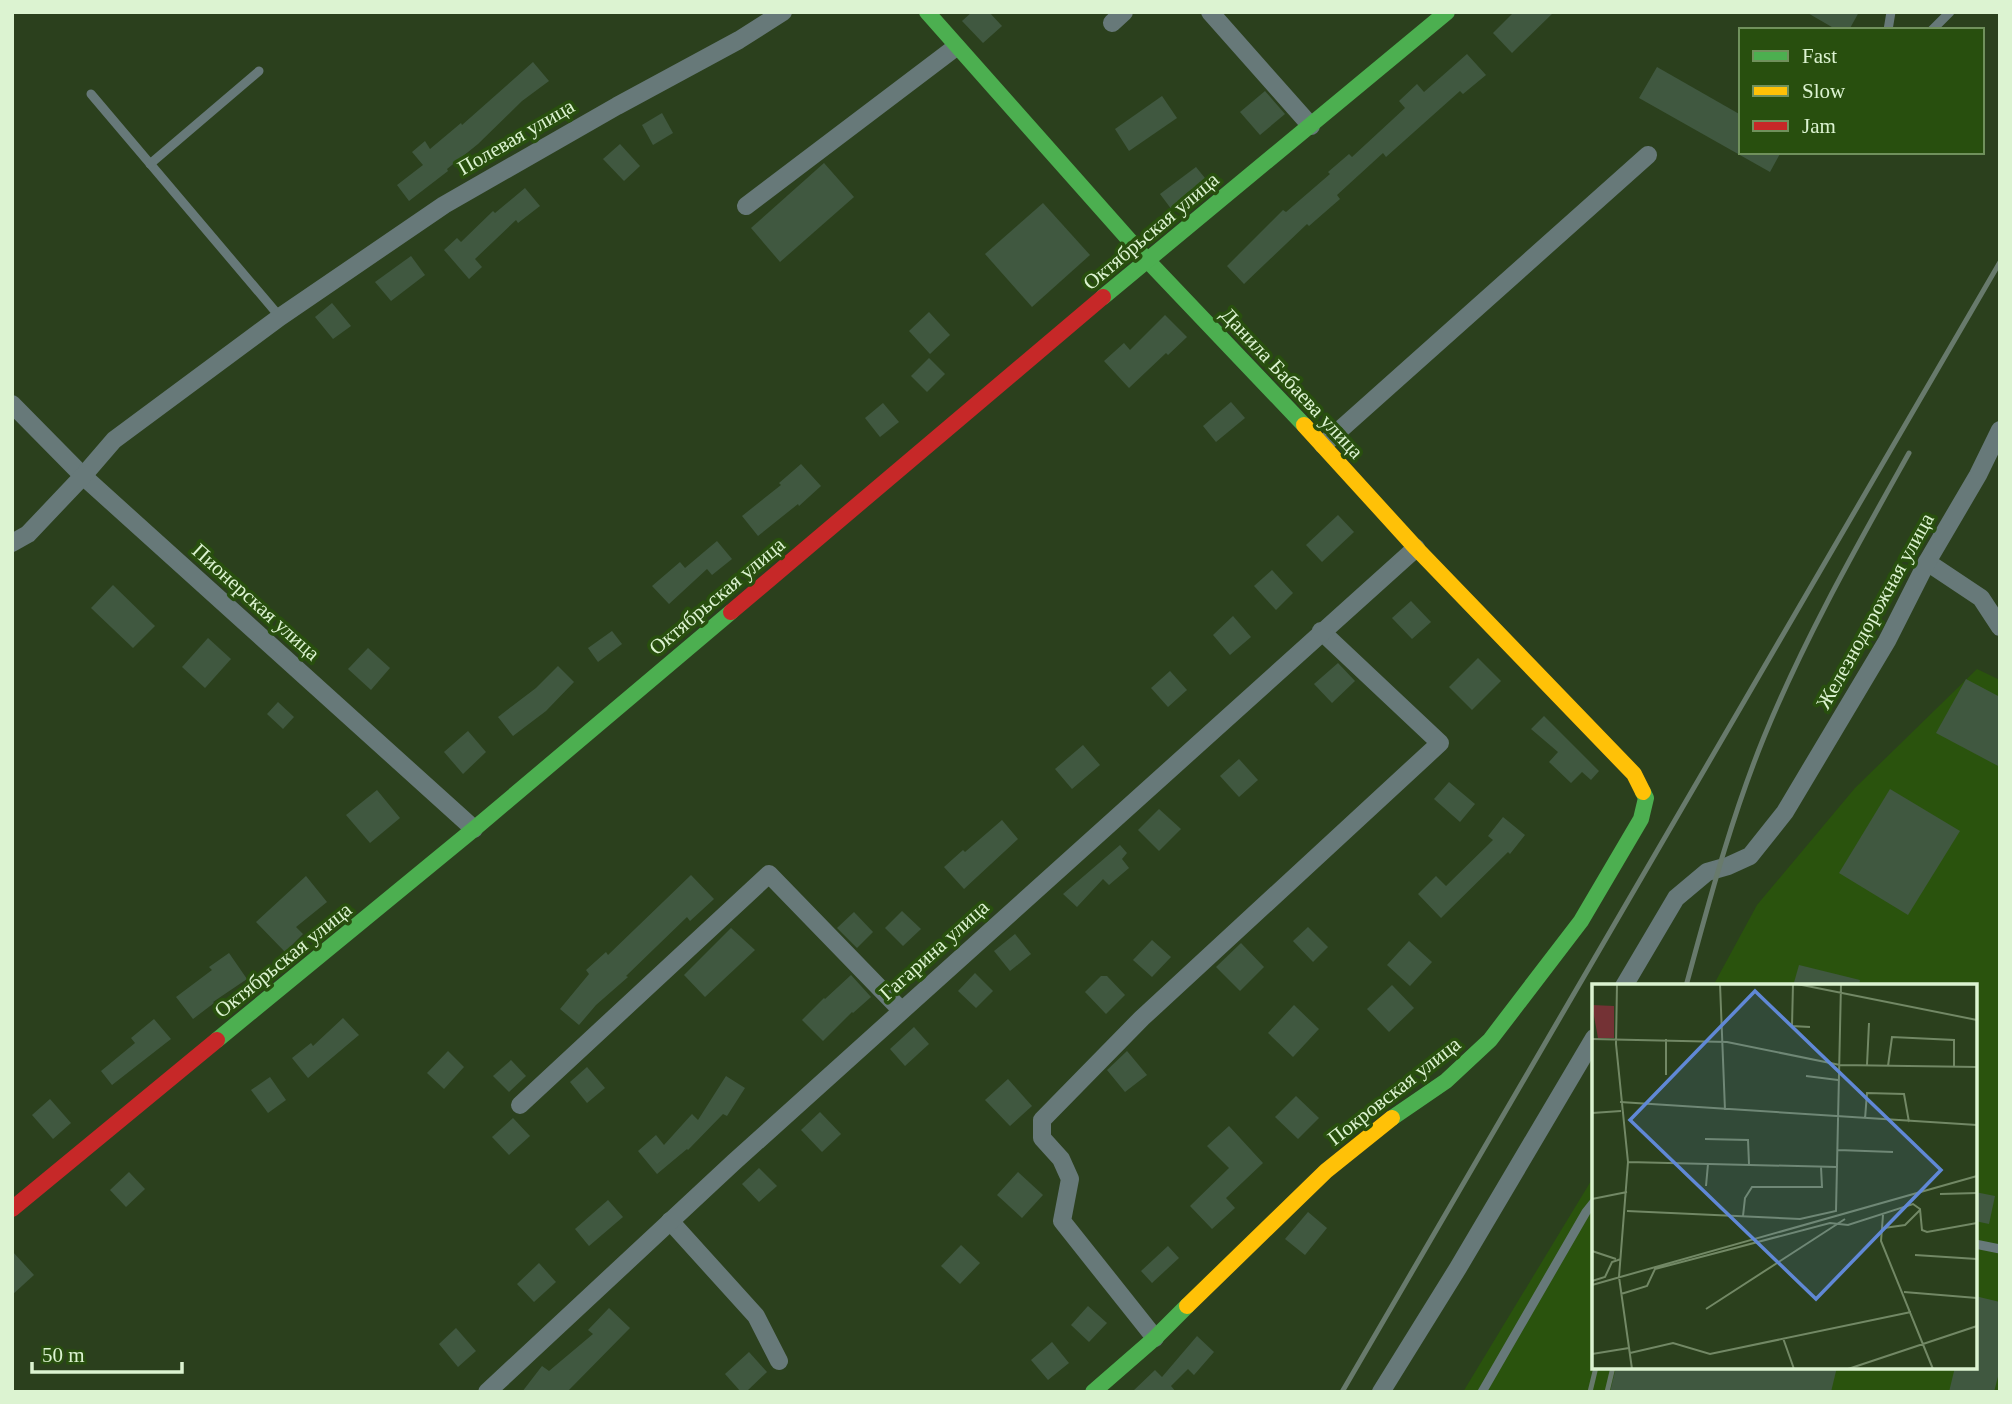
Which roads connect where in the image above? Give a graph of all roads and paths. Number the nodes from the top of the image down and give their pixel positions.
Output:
1 (783, 12) edge
2 (927, 12) edge
3 (1210, 12) edge
4 (1447, 12) edge
5 (1950, 12) edge
6 (1934, 28) edge
7 (956, 47) junction
8 (259, 71) dead end
9 (91, 94) dead end
10 (1311, 125) junction
11 (1648, 155) dead end
12 (150, 164) junction
13 (746, 206) dead end
14 (1147, 260) junction
15 (280, 317) junction
16 (12, 404) edge
17 (2000, 430) edge
18 (1322, 445) junction
19 (83, 476) junction
20 (12, 543) edge
21 (1416, 548) junction
22 (1927, 562) junction
23 (2000, 626) edge
24 (1321, 631) junction
25 (1634, 774) joint
26 (474, 830) junction
27 (1625, 984) edge
28 (901, 1010) junction
29 (1592, 1041) edge
30 (520, 1105) dead end
31 (1592, 1204) edge
32 (12, 1209) edge
33 (670, 1221) junction
34 (1977, 1244) edge
35 (2000, 1248) edge
36 (1155, 1338) junction
37 (779, 1361) dead end
38 (487, 1392) edge
39 (1093, 1392) edge
40 (1381, 1392) edge
41 (1482, 1392) edge

1 - 15 street, Полевая улица
2 - 7 street, Данила Бабаева улица
3 - 10 street
4 - 10 street, Октябрьская улица
5 - 6 lane
7 - 13 street
7 - 14 street, Данила Бабаева улица
8 - 12 lane
9 - 12 lane
10 - 14 street, Октябрьская улица
11 - 18 street
12 - 15 lane
14 - 18 street, Данила Бабаева улица
14 - 26 street, Октябрьская улица
15 - 19 street, Полевая улица
16 - 19 street, Пионерская улица
17 - 22 street, Железнодорожная улица
18 - 21 street, Данила Бабаева улица
19 - 20 street, Полевая улица
19 - 26 street, Пионерская улица
21 - 24 street, Гагарина улица
21 - 25 street, Данила Бабаева улица
22 - 23 street
22 - 27 street, Железнодорожная улица
24 - 28 street, Гагарина улица
24 - 36 street
25 - 36 street, Покровская улица
26 - 32 street, Октябрьская улица
28 - 30 street
28 - 33 street, Гагарина улица
29 - 40 street
31 - 41 lane
33 - 37 street
33 - 38 street, Гагарина улица
34 - 35 lane
36 - 39 street, Покровская улица

